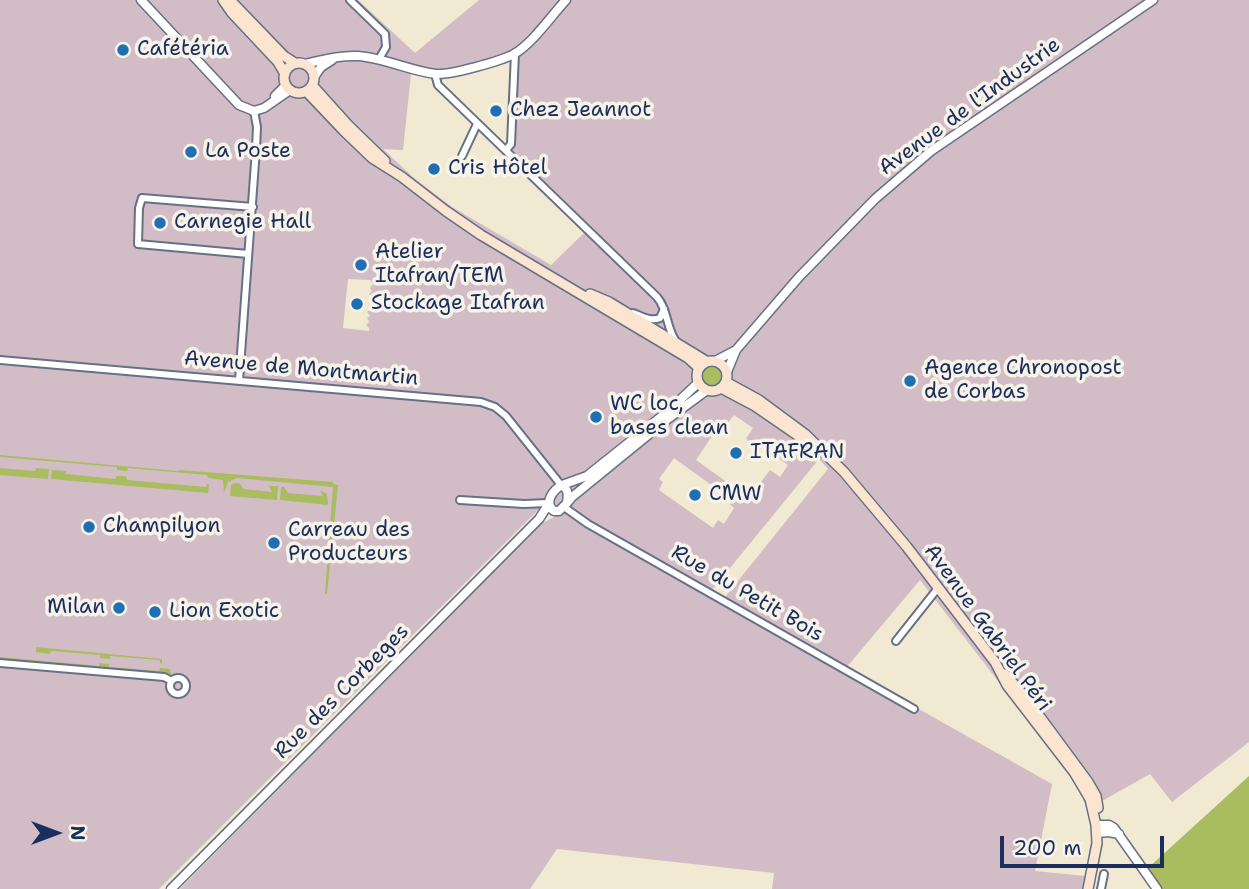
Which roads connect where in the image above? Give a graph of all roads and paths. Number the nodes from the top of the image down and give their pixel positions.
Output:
1 (141, 0) edge
2 (223, 0) edge
3 (230, 0) edge
4 (350, 0) edge
5 (566, 0) edge
6 (1153, 0) edge
7 (515, 53) junction
8 (334, 58) junction
9 (379, 59) junction
10 (300, 64) junction
11 (285, 74) junction
12 (435, 74) junction
13 (311, 85) junction
14 (288, 88) junction
15 (254, 111) junction
16 (477, 124) junction
17 (506, 150) junction
18 (461, 156) dead end
19 (253, 207) junction
20 (248, 254) junction
21 (565, 284) junction
22 (609, 302) junction
23 (664, 307) junction
24 (678, 345) junction
25 (736, 350) junction
26 (0, 360) edge
27 (707, 363) junction
28 (239, 381) junction
29 (725, 381) junction
30 (698, 383) junction
31 (707, 390) junction
32 (562, 485) junction
33 (460, 500) dead end
34 (565, 505) junction
35 (550, 507) junction
36 (938, 588) junction
37 (896, 641) dead end
38 (0, 663) edge
39 (172, 681) dead end
40 (914, 709) dead end
41 (1099, 829) junction
42 (1104, 874) dead end
43 (171, 889) edge
44 (1088, 889) edge
45 (1094, 889) edge
46 (1101, 889) edge
47 (1157, 889) edge

1 - 15 street
2 - 11 main road
3 - 10 main road
4 - 9 street
5 - 7 street
6 - 25 street, Avenue de l'Industrie
7 - 12 street
7 - 17 street
8 - 9 street
8 - 10 street
8 - 13 street
9 - 12 street
10 - 11 main road
10 - 13 main road
11 - 14 main road
12 - 16 street
13 - 14 main road
13 - 21 main road
14 - 15 street
15 - 19 street
16 - 17 street
16 - 18 street
17 - 23 street
19 - 20 street
19 - 20 street
20 - 28 street
21 - 22 main road
21 - 27 main road
22 - 23 street
22 - 24 main road
23 - 24 street
24 - 27 main road
25 - 27 street, Avenue de l'Industrie
25 - 29 street, Avenue de l'Industrie
26 - 28 street, Avenue de Montmartin
27 - 29 main road
27 - 30 main road
28 - 32 street, Avenue de Montmartin
29 - 31 main road
29 - 36 main road, Avenue Gabriel Péri
30 - 31 main road
30 - 32 street
31 - 34 street
32 - 34 street
32 - 35 street
33 - 35 street
34 - 35 street, Rue des Corbeges
34 - 40 street, Rue du Petit Bois
35 - 43 street, Rue des Corbeges
36 - 37 street
36 - 41 main road, Avenue Gabriel Péri
38 - 39 street
41 - 44 main road
41 - 45 main road
41 - 47 street
42 - 46 street

